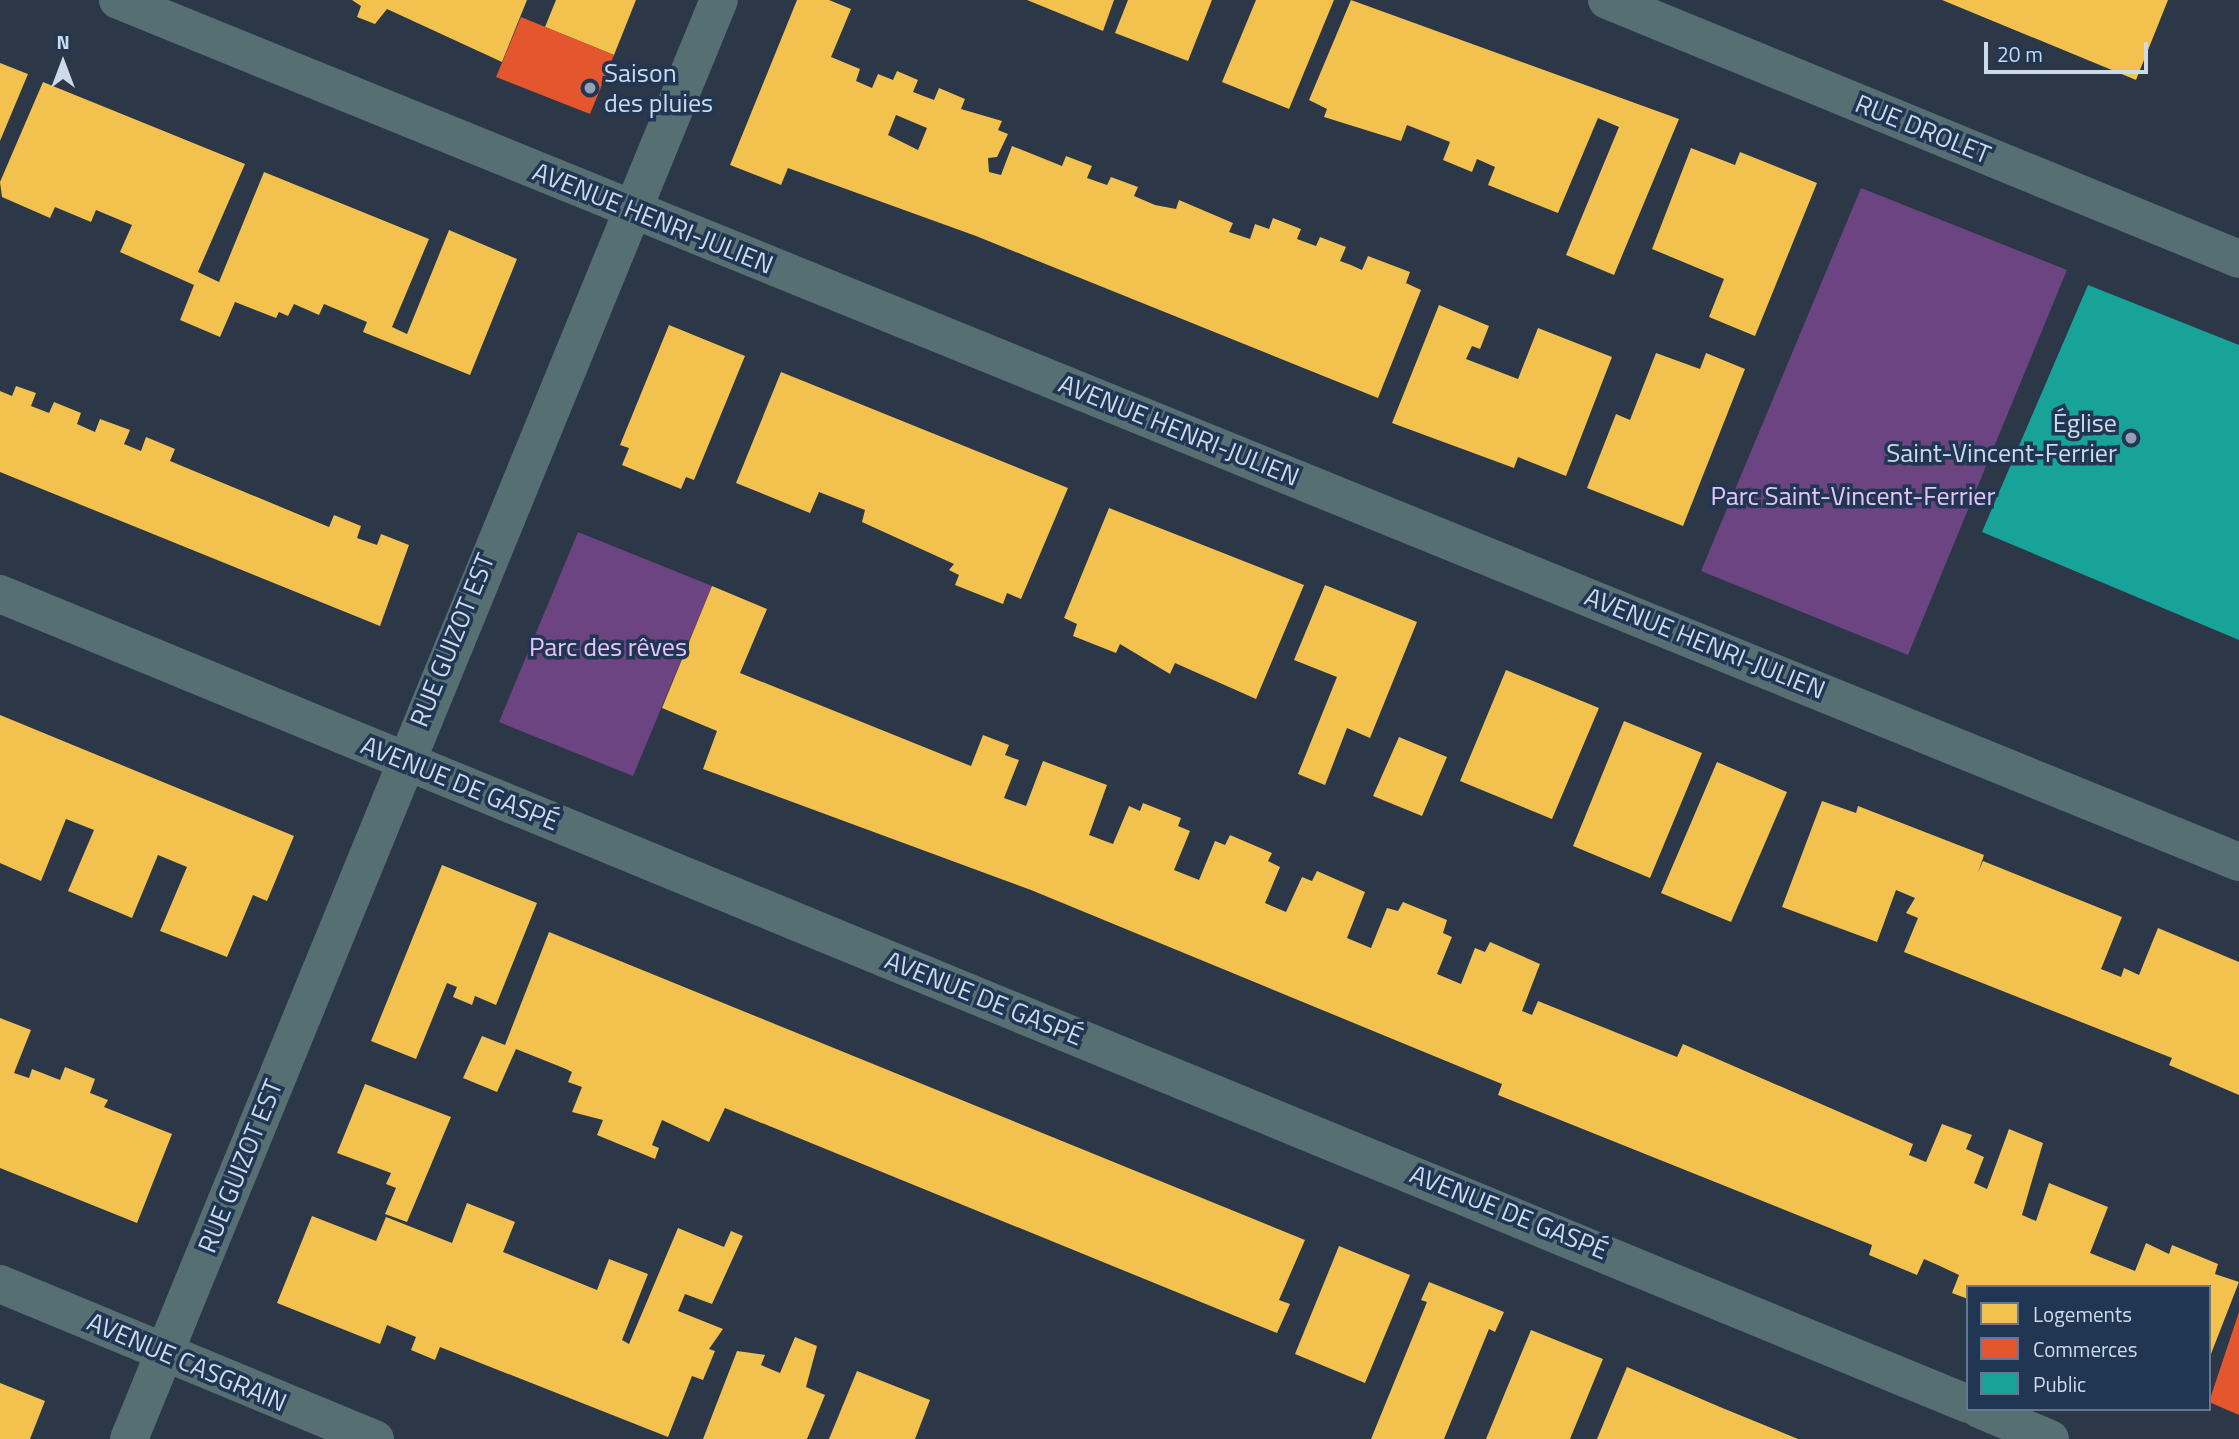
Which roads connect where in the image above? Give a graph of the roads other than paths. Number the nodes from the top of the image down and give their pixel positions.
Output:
1 (118, 0) edge
2 (719, 0) edge
3 (1607, 0) edge
4 (631, 209) junction
5 (2239, 259) edge
6 (0, 594) edge
7 (404, 760) junction
8 (2239, 862) edge
9 (0, 1284) edge
10 (164, 1353) junction
11 (1966, 1403) edge
12 (1984, 1411) edge
13 (129, 1439) edge
14 (375, 1439) edge
15 (2050, 1439) edge

1 - 4 street, AVENUE HENRI-JULIEN
2 - 4 street, RUE GUIZOT EST
3 - 5 street, RUE DROLET
4 - 7 street, RUE GUIZOT EST
4 - 8 street, AVENUE HENRI-JULIEN
6 - 7 street, AVENUE DE GASPÉ
7 - 10 street, RUE GUIZOT EST
7 - 11 street, AVENUE DE GASPÉ
9 - 10 street, AVENUE CASGRAIN
10 - 13 street, RUE GUIZOT EST
10 - 14 street, AVENUE CASGRAIN
12 - 15 street

